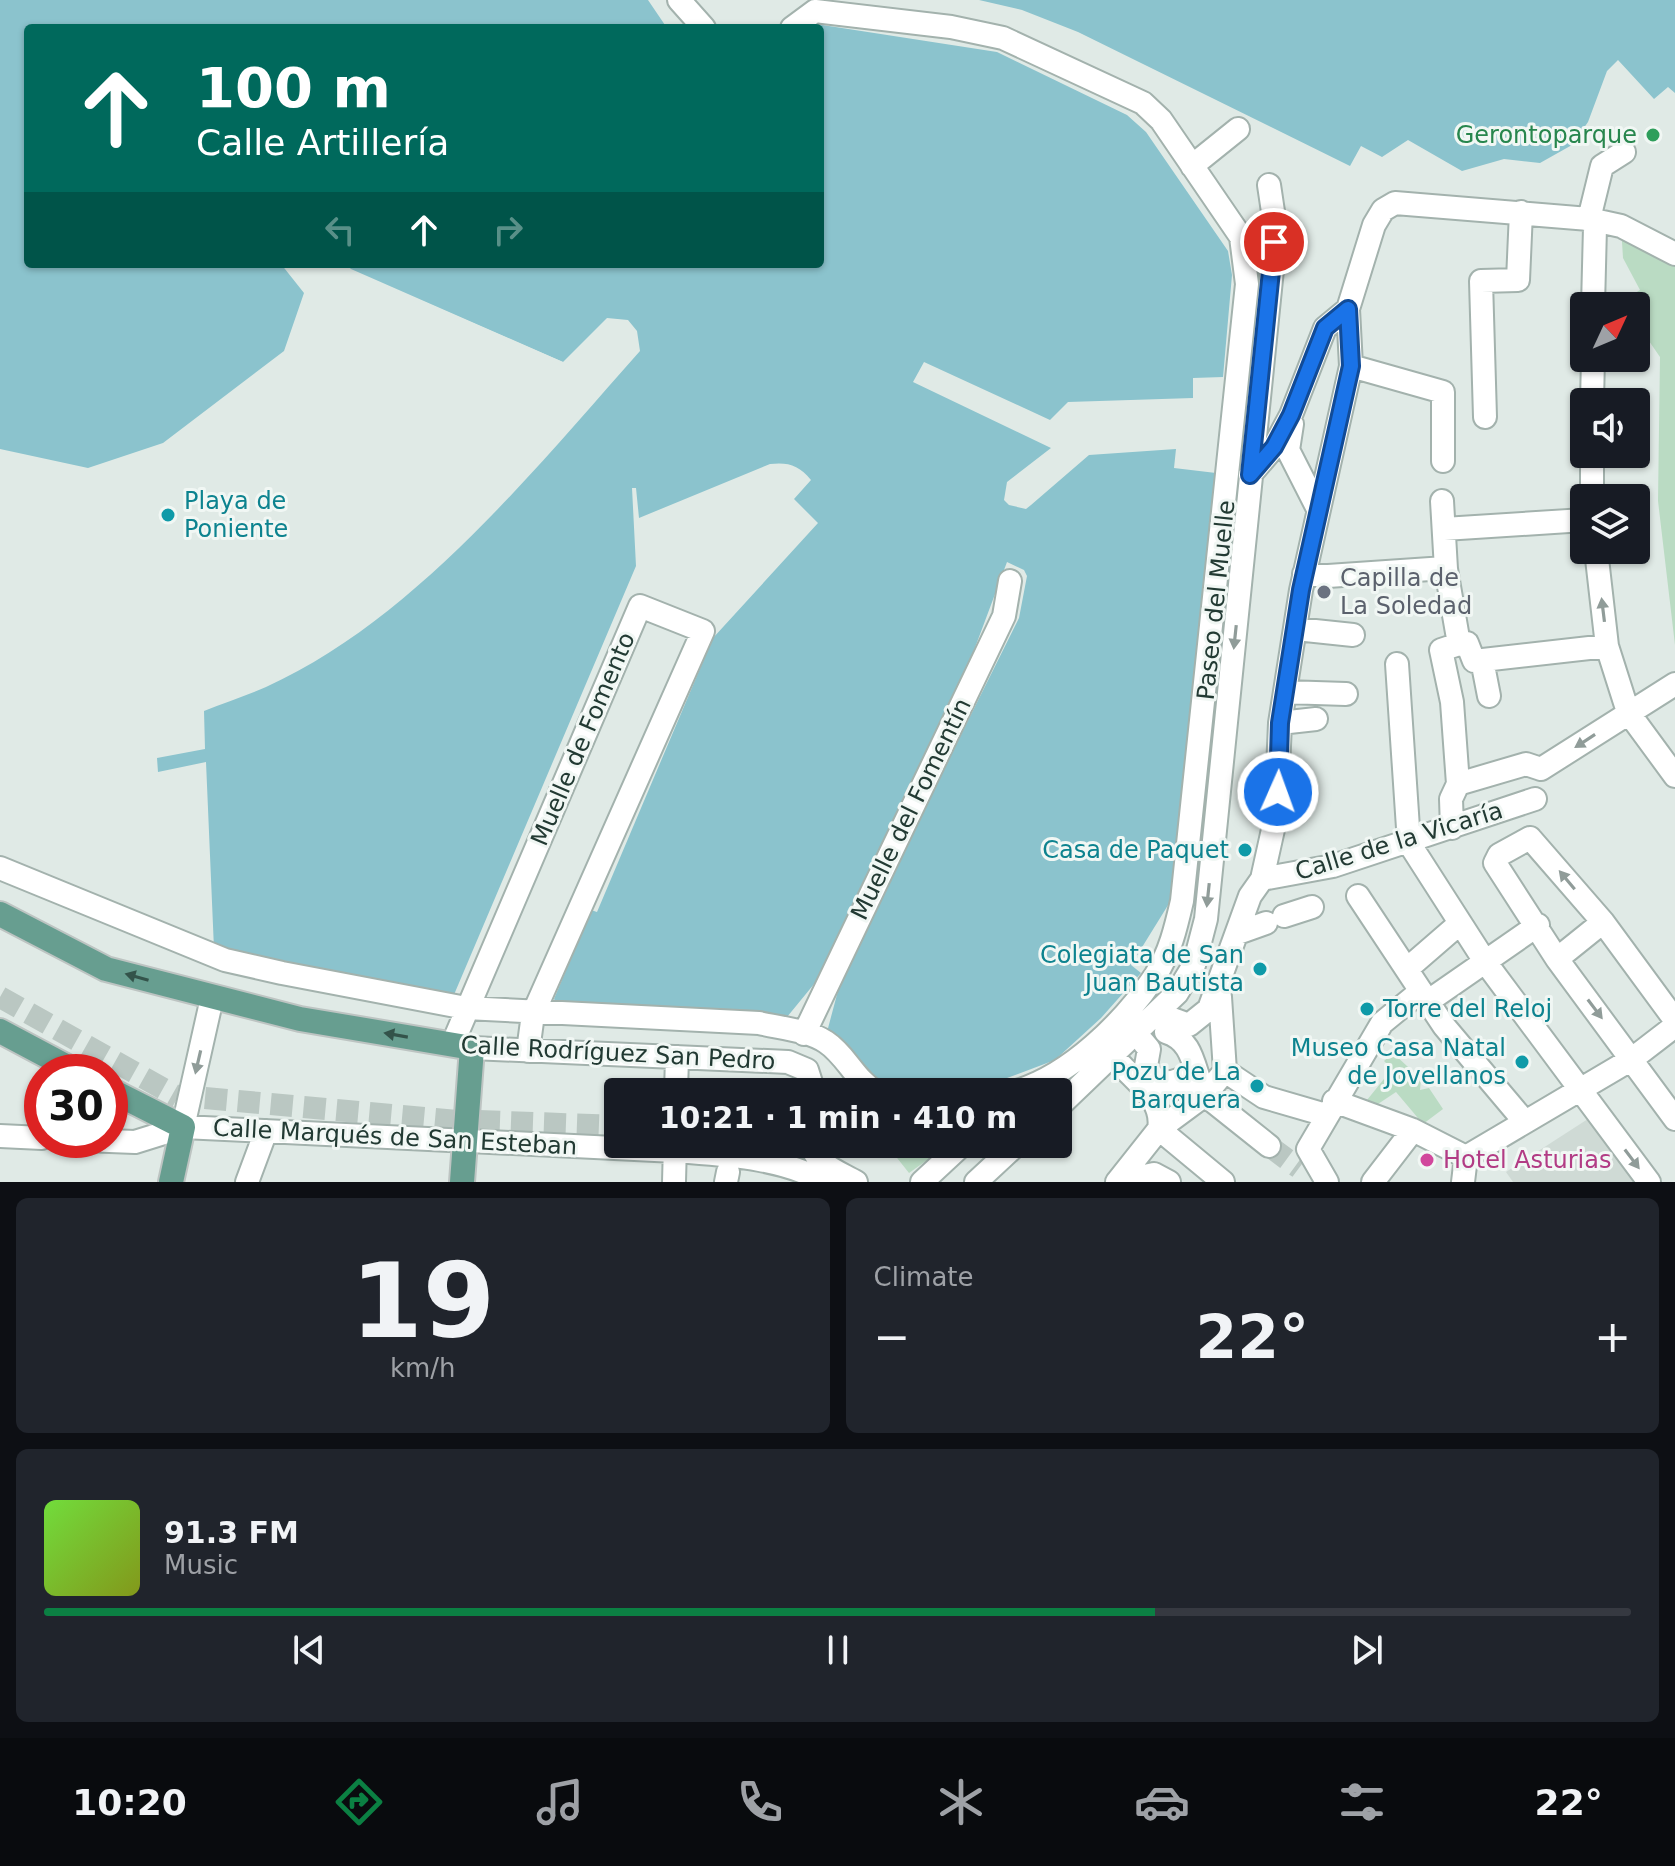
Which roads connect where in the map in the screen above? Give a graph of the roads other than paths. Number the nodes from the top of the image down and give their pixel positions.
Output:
1 (672, 0) edge
2 (679, 0) edge
3 (693, 24) edge
4 (700, 24) edge
5 (797, 24) edge
6 (1238, 129) dead end
7 (1624, 152) dead end
8 (1192, 166) junction
9 (1269, 185) dead end
10 (1521, 212) junction
11 (1589, 219) junction
12 (1675, 254) edge
13 (1593, 292) edge
14 (1348, 309) junction
15 (1351, 366) junction
16 (1291, 415) junction
17 (1485, 417) dead end
18 (1443, 461) dead end
19 (1250, 475) junction
20 (1442, 501) dead end
21 (1317, 507) junction
22 (1570, 521) edge
23 (1444, 529) junction
24 (1598, 564) edge
25 (1438, 569) junction
26 (1304, 574) junction
27 (1010, 581) dead end
28 (1296, 629) junction
29 (1353, 635) dead end
30 (1607, 646) junction
31 (1465, 651) junction
32 (1397, 664) dead end
33 (1675, 684) edge
34 (1285, 692) junction
35 (1346, 694) dead end
36 (1489, 696) dead end
37 (1628, 712) junction
38 (1316, 719) dead end
39 (1280, 723) junction
40 (1541, 769) junction
41 (1675, 776) edge
42 (1458, 784) junction
43 (1535, 799) junction
44 (1452, 828) junction
45 (1530, 838) junction
46 (1409, 843) junction
47 (0, 868) edge
48 (1262, 879) junction
49 (1358, 896) dead end
50 (1312, 907) dead end
51 (0, 914) edge
52 (1603, 922) junction
53 (1459, 924) junction
54 (1538, 925) junction
55 (1238, 933) junction
56 (1557, 959) junction
57 (1486, 963) junction
58 (1407, 969) junction
59 (1220, 997) dead end
60 (1424, 997) junction
61 (212, 998) junction
62 (466, 1008) junction
63 (533, 1014) junction
64 (1163, 1023) junction
65 (1675, 1023) edge
66 (0, 1031) edge
67 (794, 1031) junction
68 (1144, 1043) dead end
69 (462, 1047) junction
70 (528, 1051) junction
71 (43, 1054) edge
72 (677, 1057) junction
73 (1632, 1059) junction
74 (1187, 1063) junction
75 (1122, 1066) dead end
76 (1225, 1071) junction
77 (676, 1078) edge
78 (809, 1078) edge
79 (862, 1078) edge
80 (1045, 1078) edge
81 (1148, 1083) junction
82 (1581, 1090) junction
83 (1205, 1095) junction
84 (1072, 1096) edge
85 (128, 1099) edge
86 (1330, 1108) junction
87 (1675, 1119) edge
88 (1525, 1122) junction
89 (183, 1127) junction
90 (461, 1127) junction
91 (1159, 1129) junction
92 (1413, 1130) junction
93 (266, 1131) junction
94 (0, 1136) edge
95 (24, 1137) edge
96 (604, 1140) edge
97 (128, 1142) edge
98 (1269, 1146) tunnel mouth
99 (1466, 1157) junction
100 (675, 1158) edge
101 (702, 1158) edge
102 (817, 1158) edge
103 (948, 1158) edge
104 (1004, 1158) edge
105 (1304, 1161) junction
106 (731, 1170) edge
107 (989, 1174) edge
108 (171, 1182) edge
109 (247, 1182) edge
110 (462, 1182) edge
111 (674, 1182) edge
112 (825, 1182) edge
113 (856, 1182) edge
114 (922, 1182) edge
115 (960, 1182) edge
116 (976, 1182) edge
117 (1117, 1182) edge
118 (1169, 1182) edge
119 (1223, 1182) edge
120 (1318, 1182) edge
121 (1327, 1182) edge
122 (1373, 1182) edge
123 (1463, 1182) edge
124 (1649, 1182) edge

1 - 3 street
2 - 4 street
5 - 8 street, Paseo del Muelle
6 - 8 street
7 - 11 street
8 - 80 street, Paseo del Muelle
9 - 19 street
10 - 11 street
10 - 14 street
10 - 17 street
11 - 12 street
11 - 13 street
14 - 15 street
14 - 16 street
15 - 18 street
15 - 21 street
16 - 19 street
16 - 21 street
19 -> 64 street
20 - 23 street
21 - 26 street
22 - 23 street
23 - 25 street
30 -> 24 street
25 - 26 street
25 - 31 street
26 - 28 street
27 - 67 street, Muelle del Fomentín
28 - 29 street
28 - 34 street
30 - 31 street
30 - 37 street
31 - 36 street
31 - 42 street
32 - 46 street
33 - 37 street
34 - 35 street
34 - 39 street
37 -> 40 street
37 - 41 street
38 - 39 street
39 - 48 street
40 - 42 street
40 - 43 street
42 - 44 street
43 - 44 street, Calle de la Vicaría
43 - 45 street
44 - 46 street, Calle de la Vicaría
52 -> 45 street
45 - 54 street
46 - 48 street, Calle de la Vicaría
46 - 53 street
47 - 62 street
48 - 55 street
49 - 58 street
50 - 55 street
61 -> 51 main road, Calle Rodríguez San Pedro
52 - 56 street
52 - 65 street
53 - 57 street
53 - 58 street
54 - 56 street
54 - 57 street
55 - 64 street
56 -> 73 street
57 - 60 street
57 - 82 street
58 - 60 street
59 - 76 street
60 - 86 street
60 - 88 street
69 -> 61 main road, Calle Rodríguez San Pedro
61 -> 89 street
62 - 63 street
62 - 63 street, Muelle de Fomento
62 - 69 street, Muelle de Fomento
63 - 67 street
63 - 70 street, Muelle de Fomento
64 - 74 street
64 - 84 street
65 - 73 street
66 - 71 main road
67 - 79 street
68 - 81 street
69 - 70 street, Calle Rodríguez San Pedro
69 - 90 main road
70 - 72 street, Calle Rodríguez San Pedro
72 - 77 street
72 - 78 street, Calle Rodríguez San Pedro
73 - 82 street
73 - 87 street
74 - 76 street
74 - 81 street
74 - 83 street
75 - 81 street
76 - 83 street
76 - 86 street
81 - 91 street
82 - 88 street
82 -> 124 street
83 - 91 street
83 - 98 street
85 - 89 main road, Calle Marqués de San Esteban
86 - 92 street
86 - 105 street
88 - 99 street
89 - 93 street, Calle Marqués de San Esteban
89 - 97 street
89 - 108 main road
90 - 93 street, Calle Marqués de San Esteban
90 - 96 street, Calle Marqués de San Esteban
90 - 110 main road
91 - 117 street
91 - 119 street
92 - 99 street
92 - 122 street
93 - 109 street
94 - 95 street
99 - 123 street
100 - 111 street
101 - 106 street, Calle Marqués de San Esteban
102 - 113 street
103 - 114 street
104 - 107 street
105 - 120 street
105 - 121 street
106 - 112 street, Calle Marqués de San Esteban
107 - 115 street
107 - 116 street
117 - 118 street

